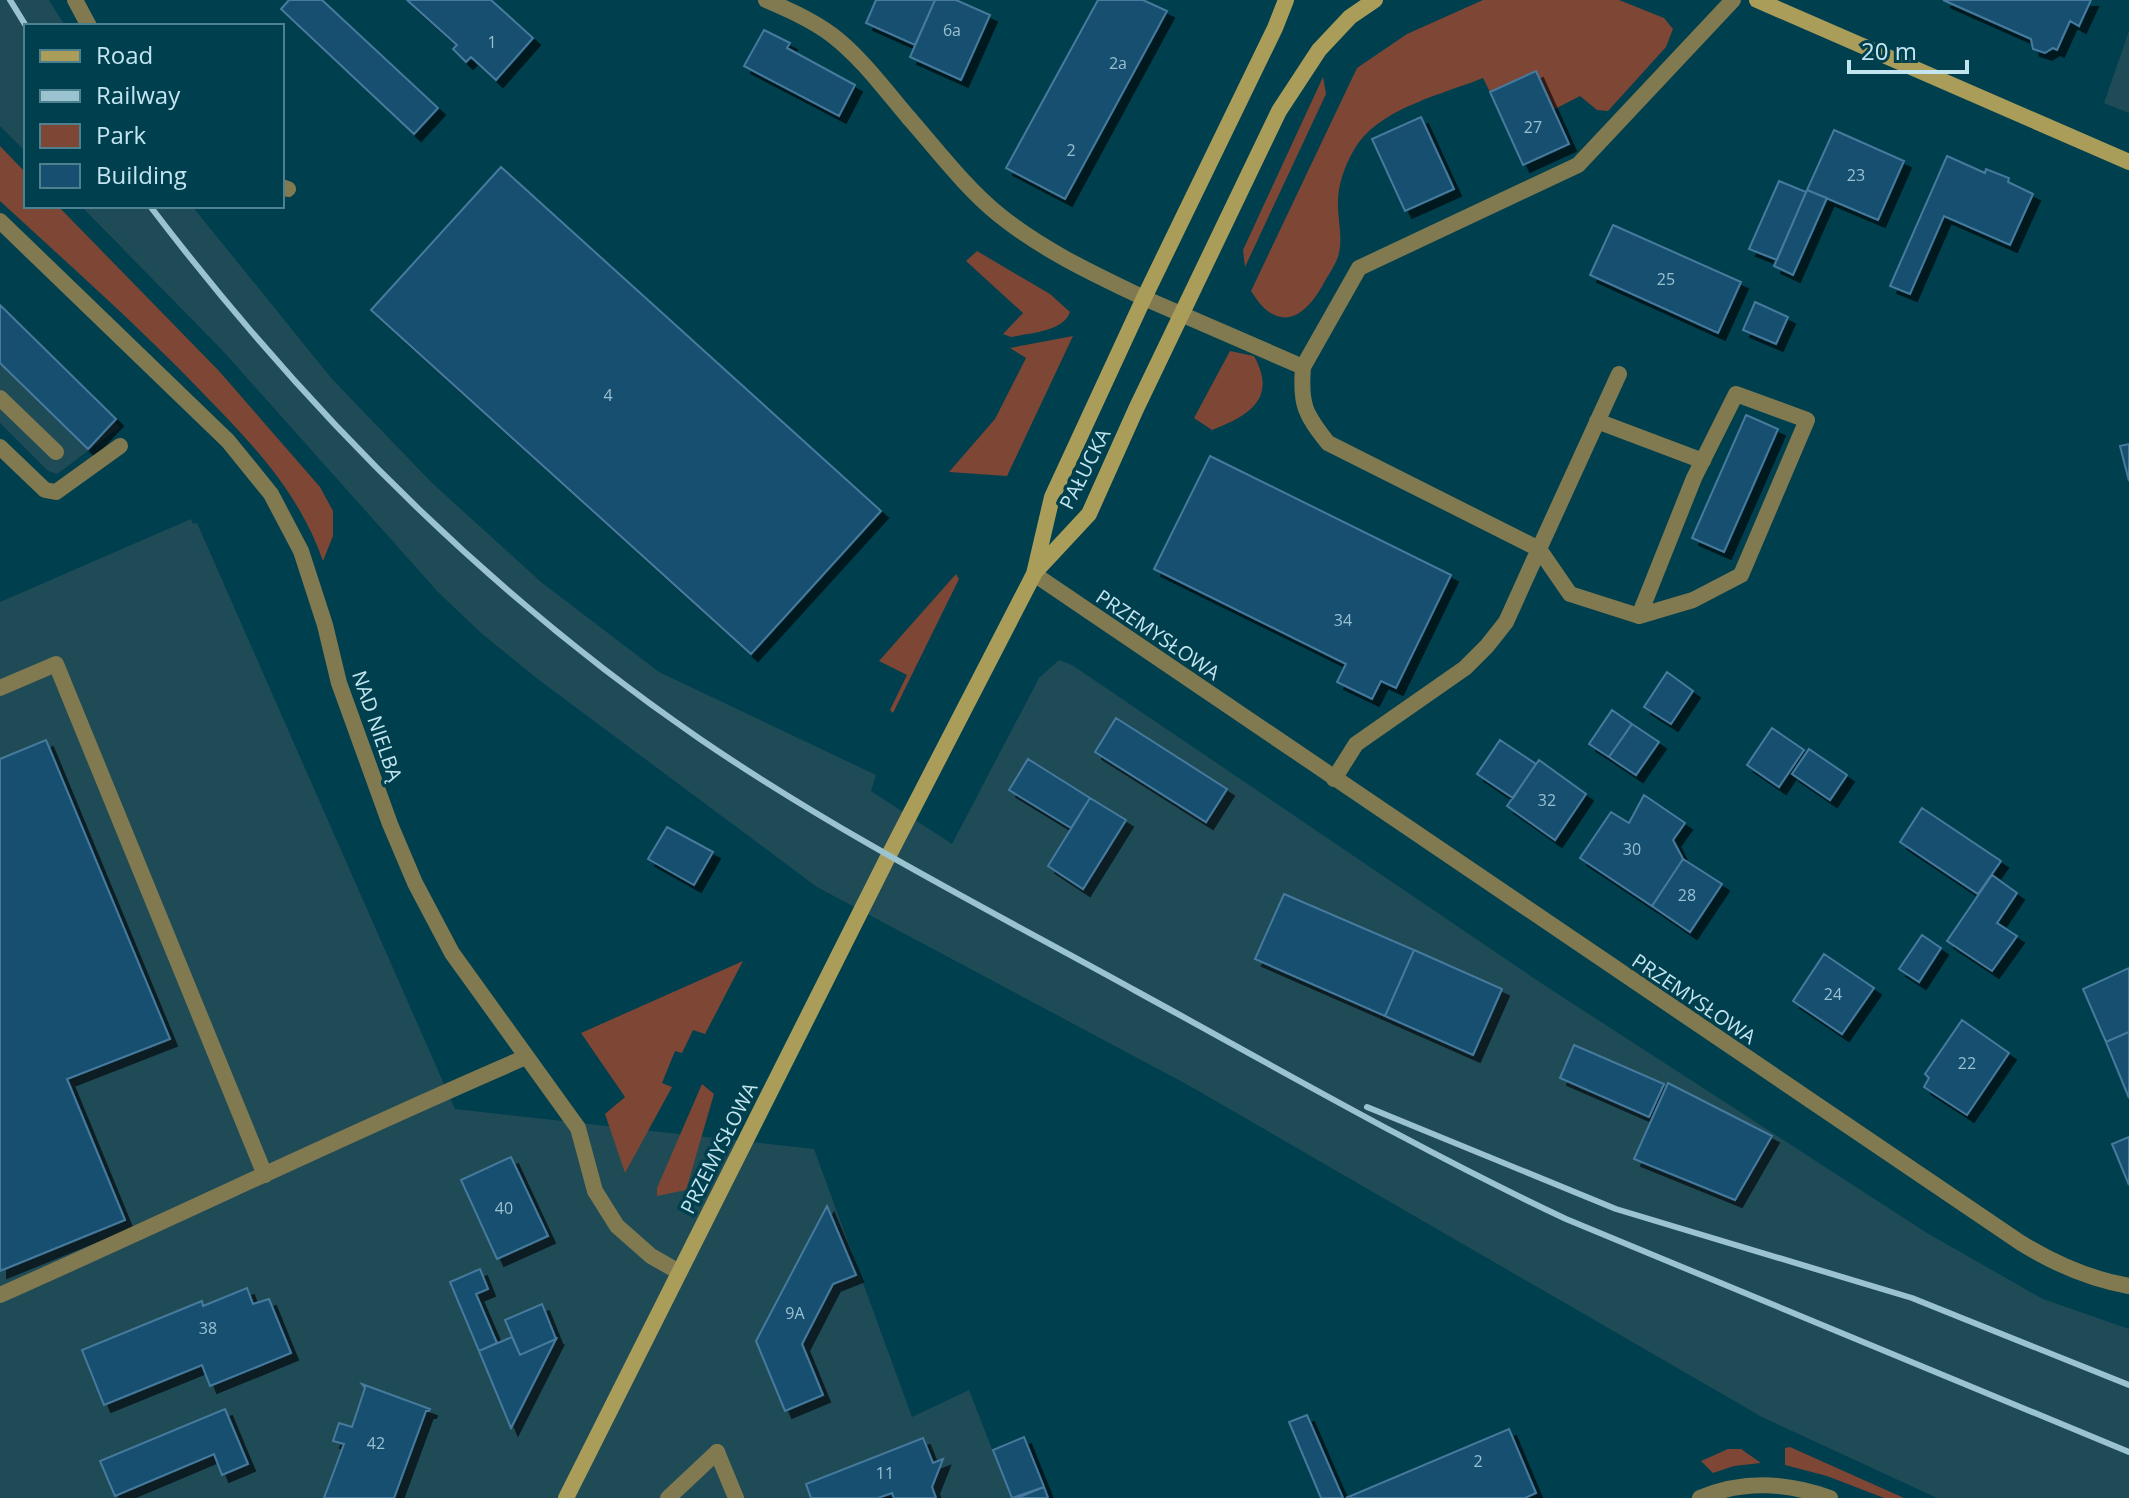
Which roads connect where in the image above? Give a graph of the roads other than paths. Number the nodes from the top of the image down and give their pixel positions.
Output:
1 (75, 0) edge
2 (766, 0) edge
3 (1286, 0) edge
4 (1375, 0) edge
5 (1733, 0) edge
6 (1766, 2) edge
7 (88, 24) edge
8 (2129, 162) edge
9 (0, 221) edge
10 (1144, 298) junction
11 (1181, 313) junction
12 (1303, 367) junction
13 (1619, 374) dead end
14 (0, 398) edge
15 (1597, 421) junction
16 (120, 446) dead end
17 (0, 447) edge
18 (56, 452) dead end
19 (1703, 461) junction
20 (1539, 549) junction
21 (1034, 574) junction
22 (1639, 616) junction
23 (0, 688) edge
24 (1334, 779) junction
25 (526, 1057) junction
26 (265, 1175) junction
27 (679, 1272) junction
28 (2129, 1286) edge
29 (0, 1295) edge
30 (566, 1498) edge
31 (668, 1498) edge
32 (736, 1498) edge
33 (1700, 1498) edge
34 (1830, 1498) edge

1 - 7 street
2 - 10 street
3 - 10 street, PAŁUCKA
4 - 11 street, PAŁUCKA
5 - 12 street
6 - 8 street
9 - 25 street, NAD NIELBĄ
10 - 11 street
10 - 21 street, PAŁUCKA
11 - 12 street
11 - 21 street, PAŁUCKA
12 - 20 street
13 - 15 street
14 - 18 street
15 - 19 street
15 - 20 street
16 - 17 street
19 - 22 street
19 - 22 street
20 - 22 street
20 - 24 street
21 - 24 street, PRZEMYSŁOWA
21 - 27 street, PRZEMYSŁOWA
23 - 26 street
24 - 28 street, PRZEMYSŁOWA
25 - 26 street
25 - 27 street, NAD NIELBĄ
26 - 29 street
27 - 30 street, PRZEMYSŁOWA
31 - 32 street
33 - 34 street

